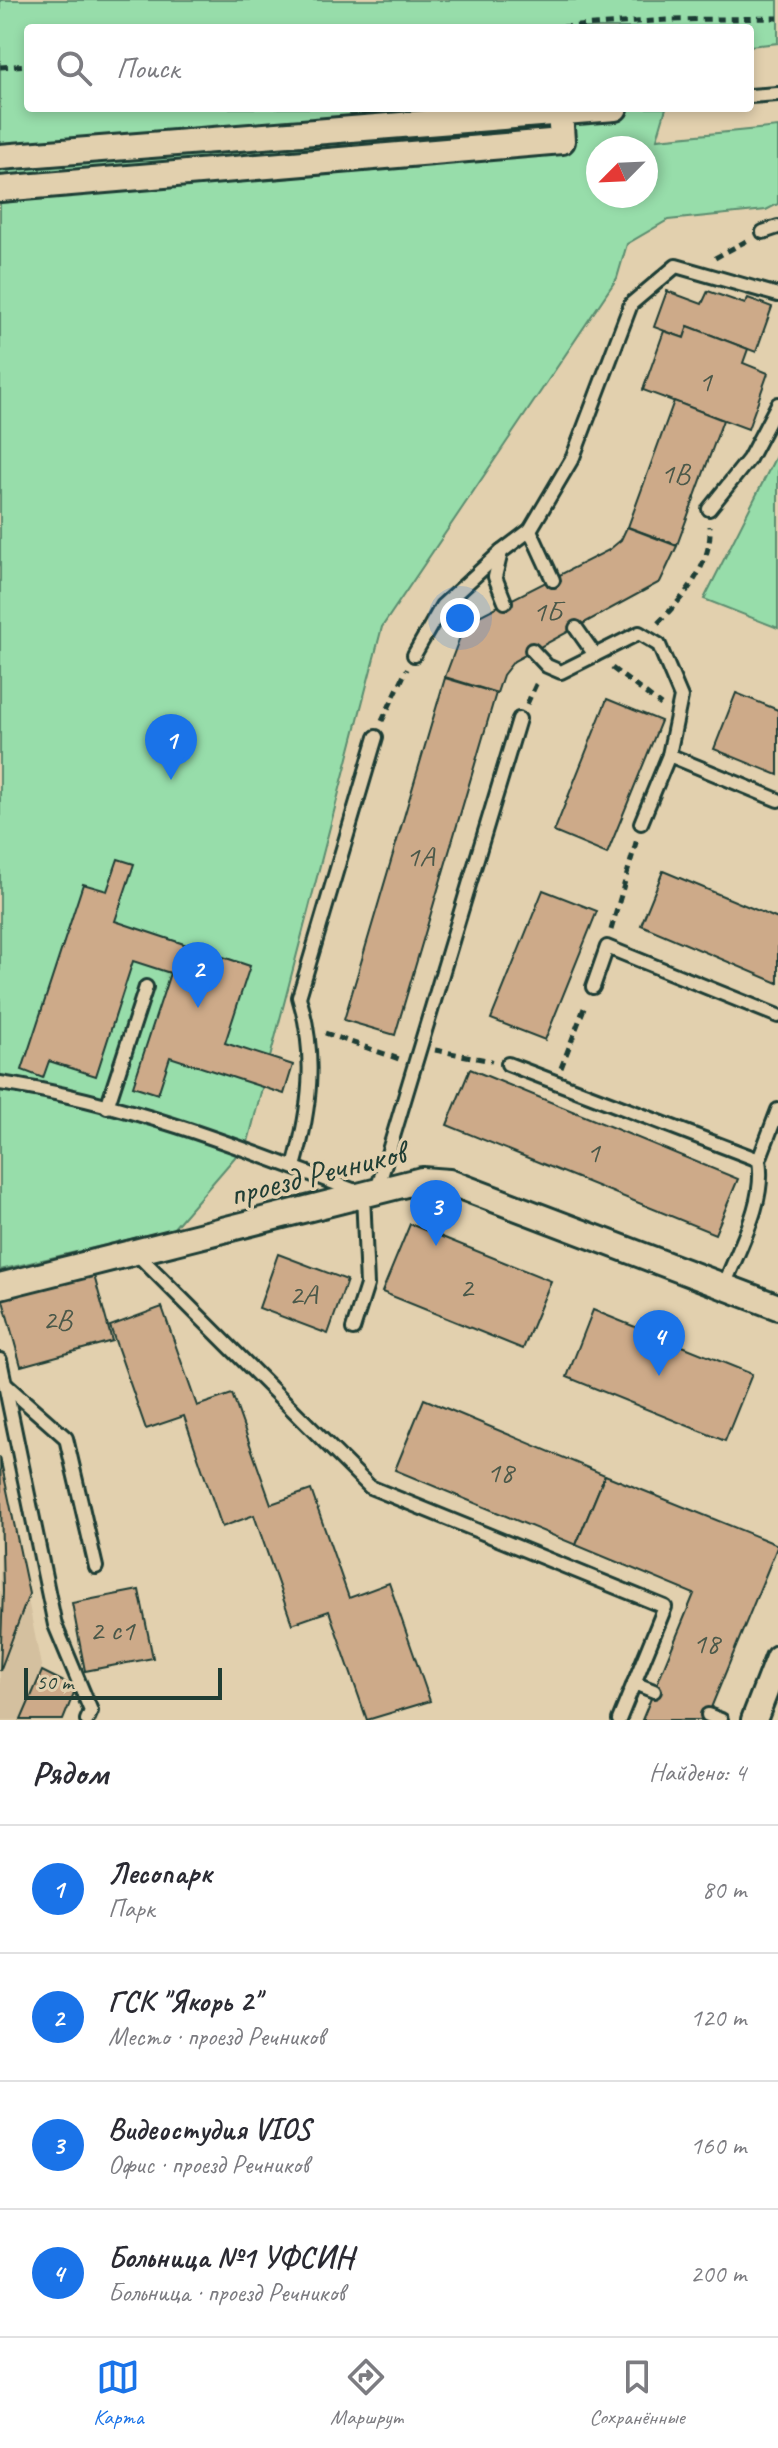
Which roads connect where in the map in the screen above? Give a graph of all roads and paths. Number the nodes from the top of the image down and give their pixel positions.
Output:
1 (778, 18) edge
2 (608, 24) edge
3 (24, 65) edge
4 (0, 67) edge
5 (778, 94) edge
6 (754, 96) edge
7 (560, 112) joint
8 (0, 157) edge
9 (0, 189) edge
10 (778, 227) edge
11 (763, 232) joint
12 (692, 271) junction
13 (778, 295) edge
14 (778, 404) edge
15 (709, 509) dead end
16 (530, 530) junction
17 (711, 541) dead end
18 (501, 552) junction
19 (553, 580) dead end
20 (505, 602) dead end
21 (576, 628) dead end
22 (645, 636) junction
23 (532, 650) dead end
24 (414, 655) joint
25 (595, 655) junction
26 (677, 717) junction
27 (519, 719) dead end
28 (376, 737) joint
29 (669, 755) junction
30 (778, 800) edge
31 (641, 823) joint
32 (607, 947) junction
33 (146, 987) dead end
34 (593, 987) joint
35 (778, 1016) edge
36 (336, 1037) dead end
37 (384, 1053) dead end
38 (447, 1055) dead end
39 (479, 1059) dead end
40 (508, 1064) dead end
41 (562, 1064) dead end
42 (0, 1083) edge
43 (107, 1107) junction
44 (778, 1110) edge
45 (759, 1160) junction
46 (294, 1167) junction
47 (370, 1192) junction
48 (136, 1253) junction
49 (0, 1286) edge
50 (724, 1286) junction
51 (778, 1307) edge
52 (353, 1329) dead end
53 (0, 1360) edge
54 (6, 1385) junction
55 (96, 1567) dead end
56 (778, 1658) edge
57 (634, 1683) junction
58 (654, 1691) dead end
59 (708, 1715) dead end
60 (87, 1720) edge
61 (619, 1720) edge
62 (721, 1720) edge
63 (754, 1720) edge

1 - 2 path
3 - 4 path
5 - 6 lane
7 - 8 street
7 - 9 street
10 - 11 lane
11 - 12 path
12 - 13 lane
12 - 16 lane
14 - 15 lane
16 - 18 lane
16 - 19 lane
17 - 22 path
18 - 20 lane
18 - 24 lane
21 - 25 lane
22 - 25 lane
22 - 26 lane
23 - 25 lane
24 - 28 path
25 - 26 path
26 - 29 lane
27 - 47 lane
28 - 46 lane
29 - 30 lane
29 - 31 lane
31 - 32 path
32 - 34 lane
32 - 35 lane
33 - 43 lane
34 - 41 path
36 - 37 path
38 - 39 path
40 - 45 lane
42 - 43 lane
43 - 46 lane
44 - 45 lane
45 - 50 lane
46 - 47 lane
47 - 48 street, проезд Речников
47 - 50 street, проезд Речников
47 - 52 lane
48 - 49 street, проезд Речников
48 - 57 lane
50 - 51 street, проезд Речников
53 - 54 lane
54 - 55 lane
54 - 60 lane
56 - 63 street
57 - 58 lane
57 - 61 lane
59 - 62 lane

